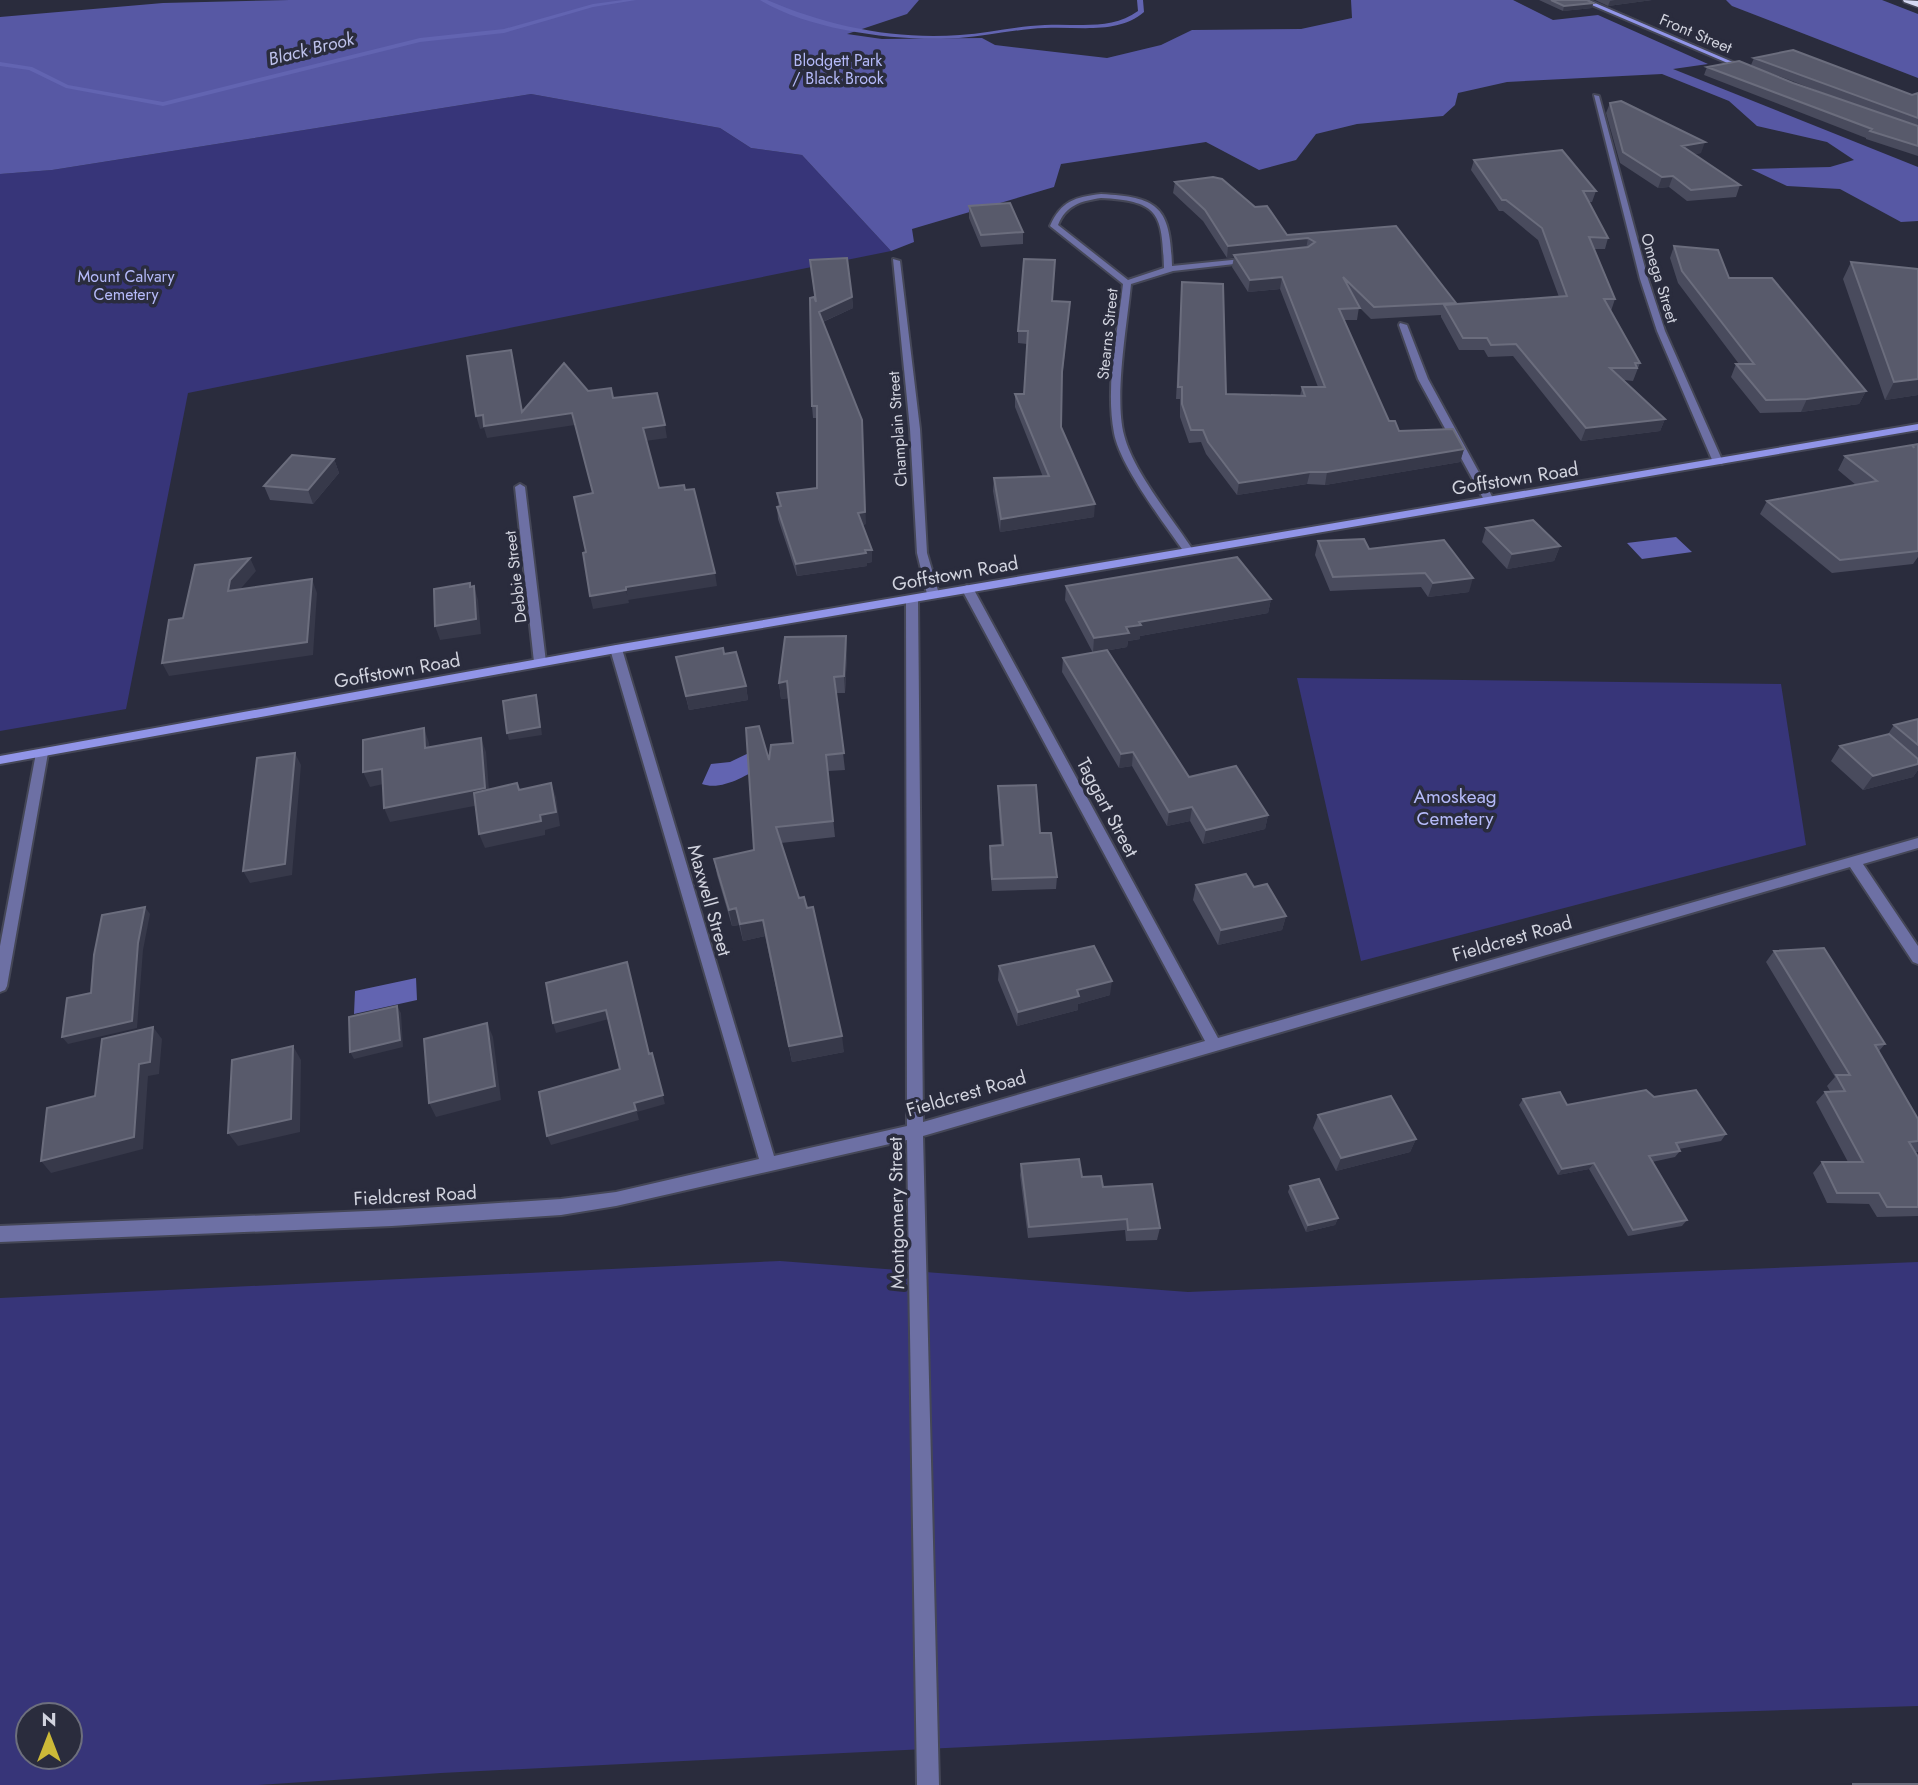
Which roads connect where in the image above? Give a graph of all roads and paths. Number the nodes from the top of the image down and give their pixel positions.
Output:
1 (1583, 0) edge
2 (1907, 0) edge
3 (1918, 4) edge
4 (1751, 71) edge
5 (1596, 96) dead end
6 (1265, 258) edge
7 (896, 261) dead end
8 (1168, 269) junction
9 (1127, 283) junction
10 (1403, 325) edge
11 (1918, 427) edge
12 (1718, 462) junction
13 (520, 487) dead end
14 (1489, 500) junction
15 (1188, 550) junction
16 (967, 588) junction
17 (933, 594) junction
18 (912, 598) junction
19 (616, 649) junction
20 (540, 662) junction
21 (42, 753) junction
22 (0, 760) edge
23 (1918, 843) edge
24 (1854, 862) junction
25 (1918, 958) edge
26 (0, 986) edge
27 (1214, 1044) junction
28 (915, 1131) junction
29 (768, 1162) junction
30 (0, 1234) edge
31 (928, 1785) edge

1 - 4 main road, Front Street
2 - 3 highway
5 - 12 street, Omega Street
6 - 8 street, Stearns Street
7 - 17 street, Champlain Street
8 - 9 street, Stearns Street
8 - 9 street
9 - 15 street, Stearns Street
10 - 14 street
11 - 12 main road, Goffstown Road
12 - 14 main road, Goffstown Road
13 - 20 street, Debbie Street
14 - 15 main road, Goffstown Road
15 - 16 main road, Goffstown Road
16 - 17 main road, Goffstown Road
16 - 27 street, Taggart Street
17 - 18 main road, Goffstown Road
18 - 19 main road, Goffstown Road
18 - 28 street, Montgomery Street
19 - 20 main road, Goffstown Road
19 - 29 street, Maxwell Street
20 - 21 main road, Goffstown Road
21 - 22 main road, Goffstown Road
21 - 26 street
23 - 24 street, Fieldcrest Road
24 - 25 street
24 - 27 street, Fieldcrest Road
27 - 28 street, Fieldcrest Road
28 - 29 street, Fieldcrest Road
28 - 31 street, Montgomery Street
29 - 30 street, Fieldcrest Road

